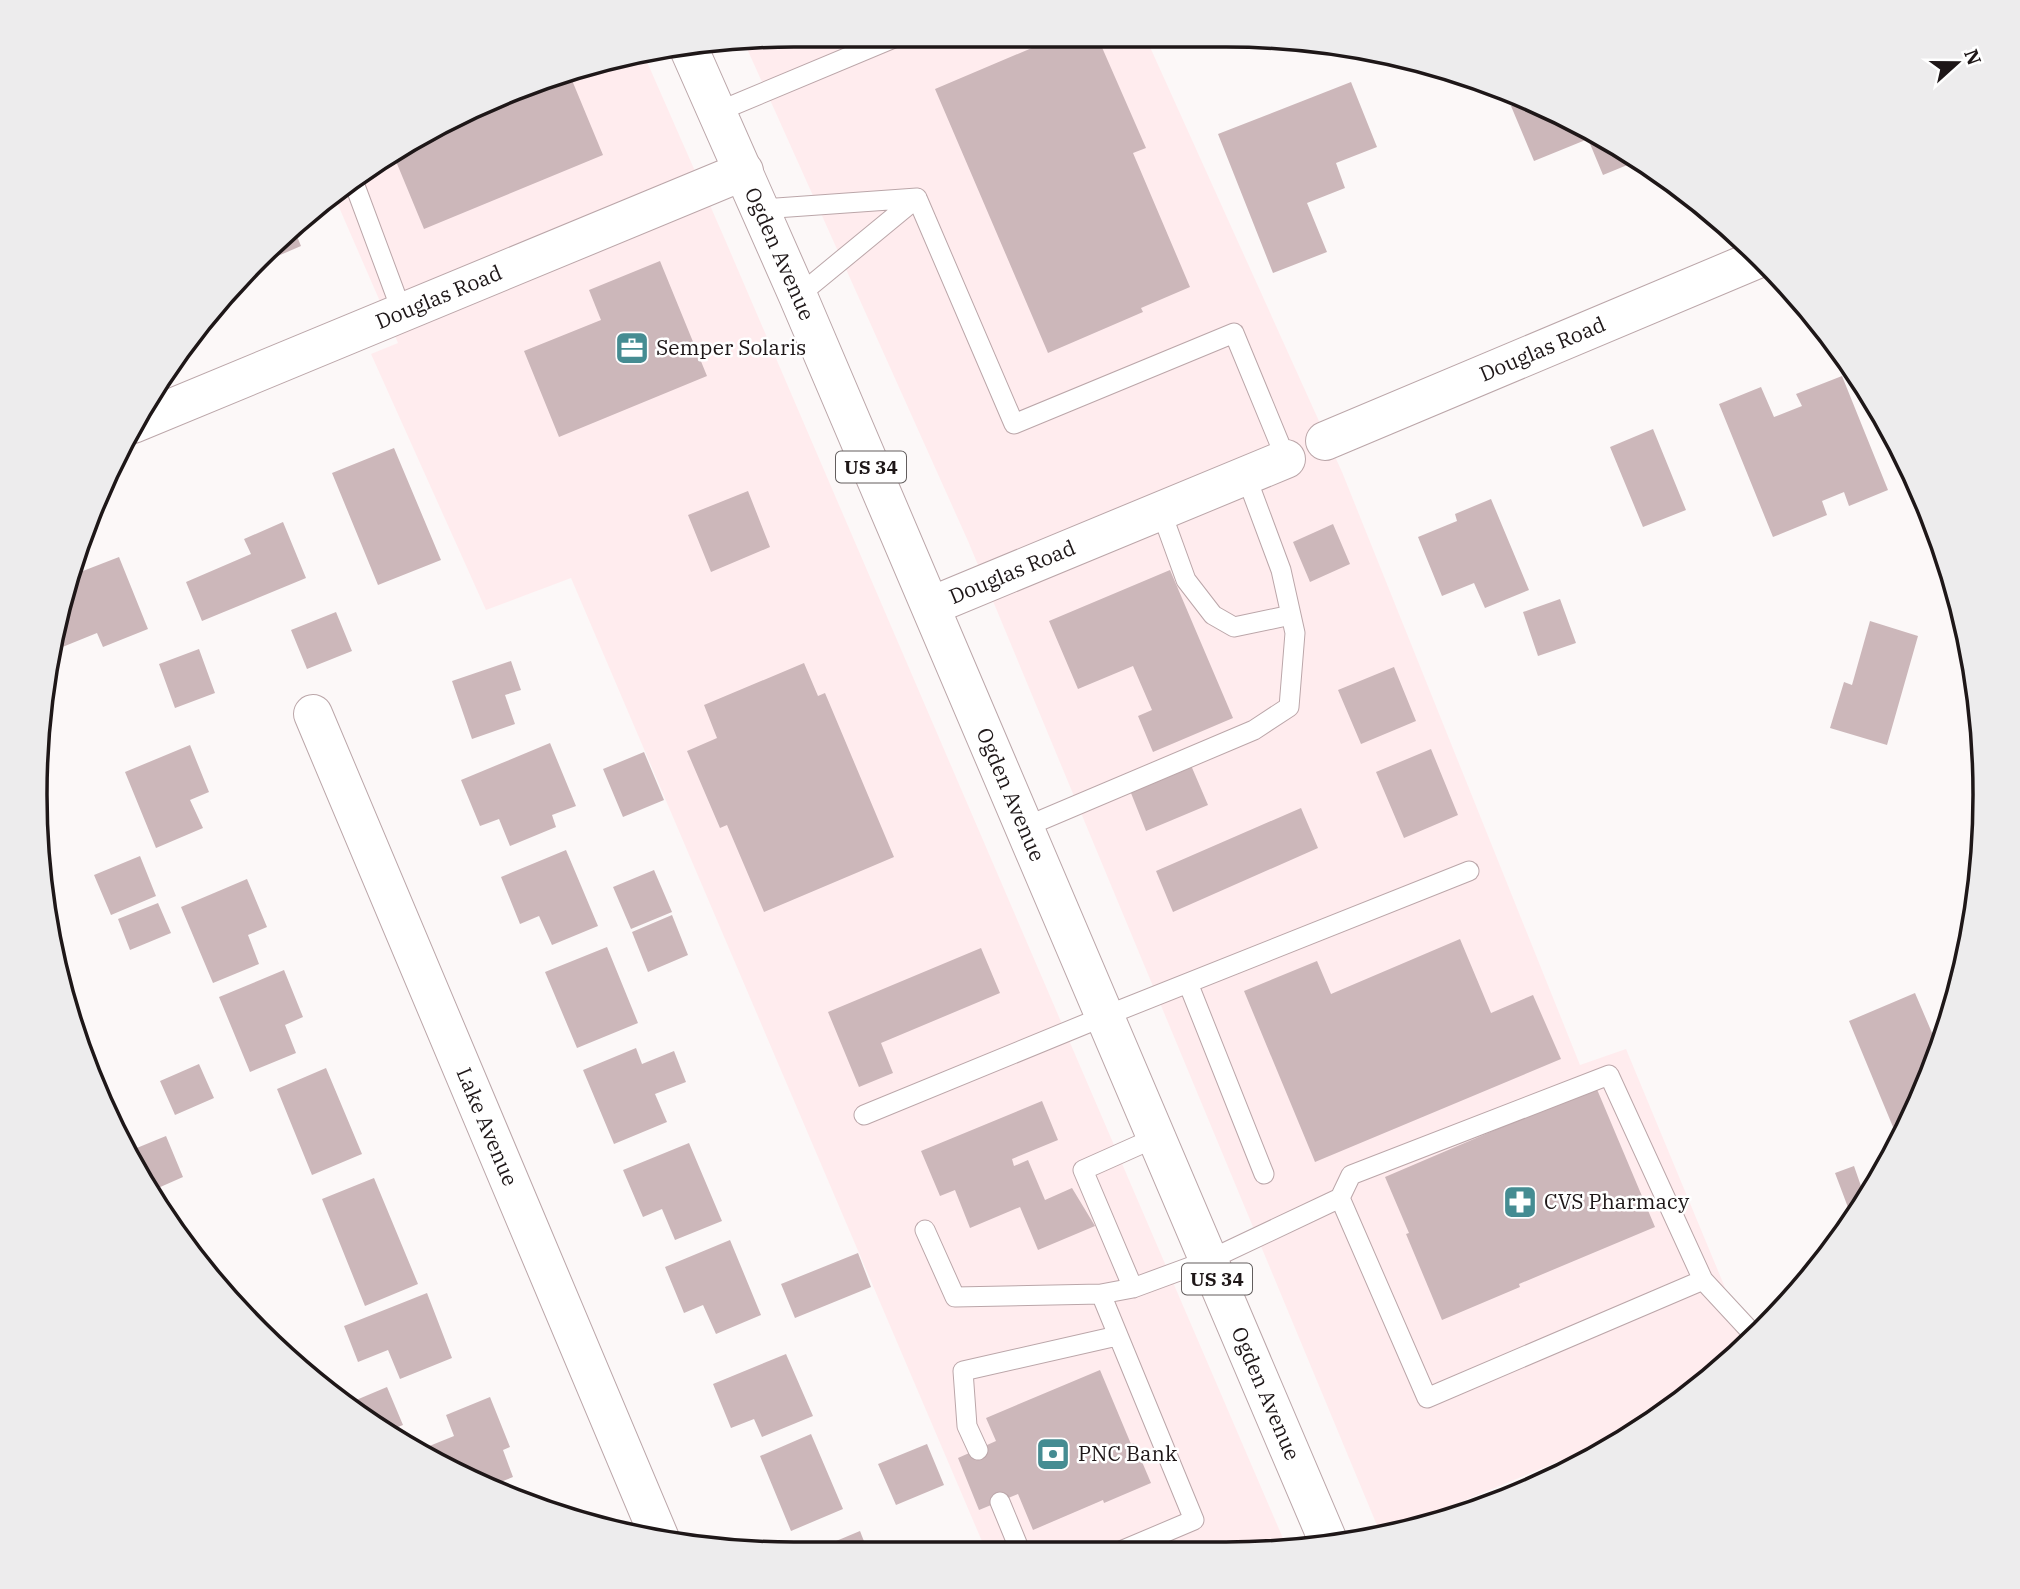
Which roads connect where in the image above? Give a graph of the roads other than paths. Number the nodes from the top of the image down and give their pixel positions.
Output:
1 (872, 47) edge
2 (692, 55) edge
3 (717, 112) junction
4 (744, 171) junction
5 (357, 190) edge
6 (917, 198) junction
7 (761, 209) junction
8 (1750, 262) edge
9 (798, 296) junction
10 (402, 312) junction
11 (149, 417) edge
12 (1325, 441) dead end
13 (1286, 459) joint
14 (1245, 476) junction
15 (1161, 511) junction
16 (931, 606) junction
17 (1291, 615) junction
18 (313, 714) dead end
19 (1025, 827) junction
20 (1469, 871) dead end
21 (1188, 982) junction
22 (1105, 1016) junction
23 (864, 1115) dead end
24 (1157, 1137) junction
25 (1264, 1174) dead end
26 (1340, 1198) junction
27 (925, 1230) dead end
28 (1209, 1260) junction
29 (1703, 1280) junction
30 (1133, 1288) junction
31 (1101, 1294) junction
32 (1748, 1329) edge
33 (1117, 1336) junction
34 (978, 1450) dead end
35 (1000, 1502) dead end
36 (656, 1528) edge
37 (1325, 1535) edge
38 (1016, 1542) edge
39 (1142, 1542) edge

1 - 3 lane
2 - 3 street, Ogden Avenue / US 34
3 - 4 street, Ogden Avenue / US 34
4 - 7 street, Ogden Avenue / US 34
4 - 10 street, Douglas Road
5 - 10 lane
6 - 7 lane
6 - 9 lane
6 - 13 lane
7 - 9 street, Ogden Avenue / US 34
8 - 12 street, Douglas Road
9 - 16 street, Ogden Avenue / US 34
10 - 11 street, Douglas Road
13 - 14 street, Douglas Road
14 - 15 street, Douglas Road
14 - 17 lane
15 - 16 street, Douglas Road
15 - 17 lane
16 - 19 street, Ogden Avenue / US 34
17 - 19 lane
18 - 36 street, Lake Avenue
19 - 22 street, Ogden Avenue / US 34
20 - 21 lane
21 - 22 lane
21 - 25 lane
22 - 23 lane
22 - 24 street, Ogden Avenue / US 34
24 - 28 street, Ogden Avenue / US 34
24 - 30 lane
26 - 28 lane
26 - 29 lane
26 - 29 lane
27 - 31 lane
28 - 30 lane
28 - 37 street, Ogden Avenue / US 34
29 - 32 lane
30 - 31 lane
31 - 33 lane
33 - 34 lane
33 - 39 lane
35 - 38 lane

